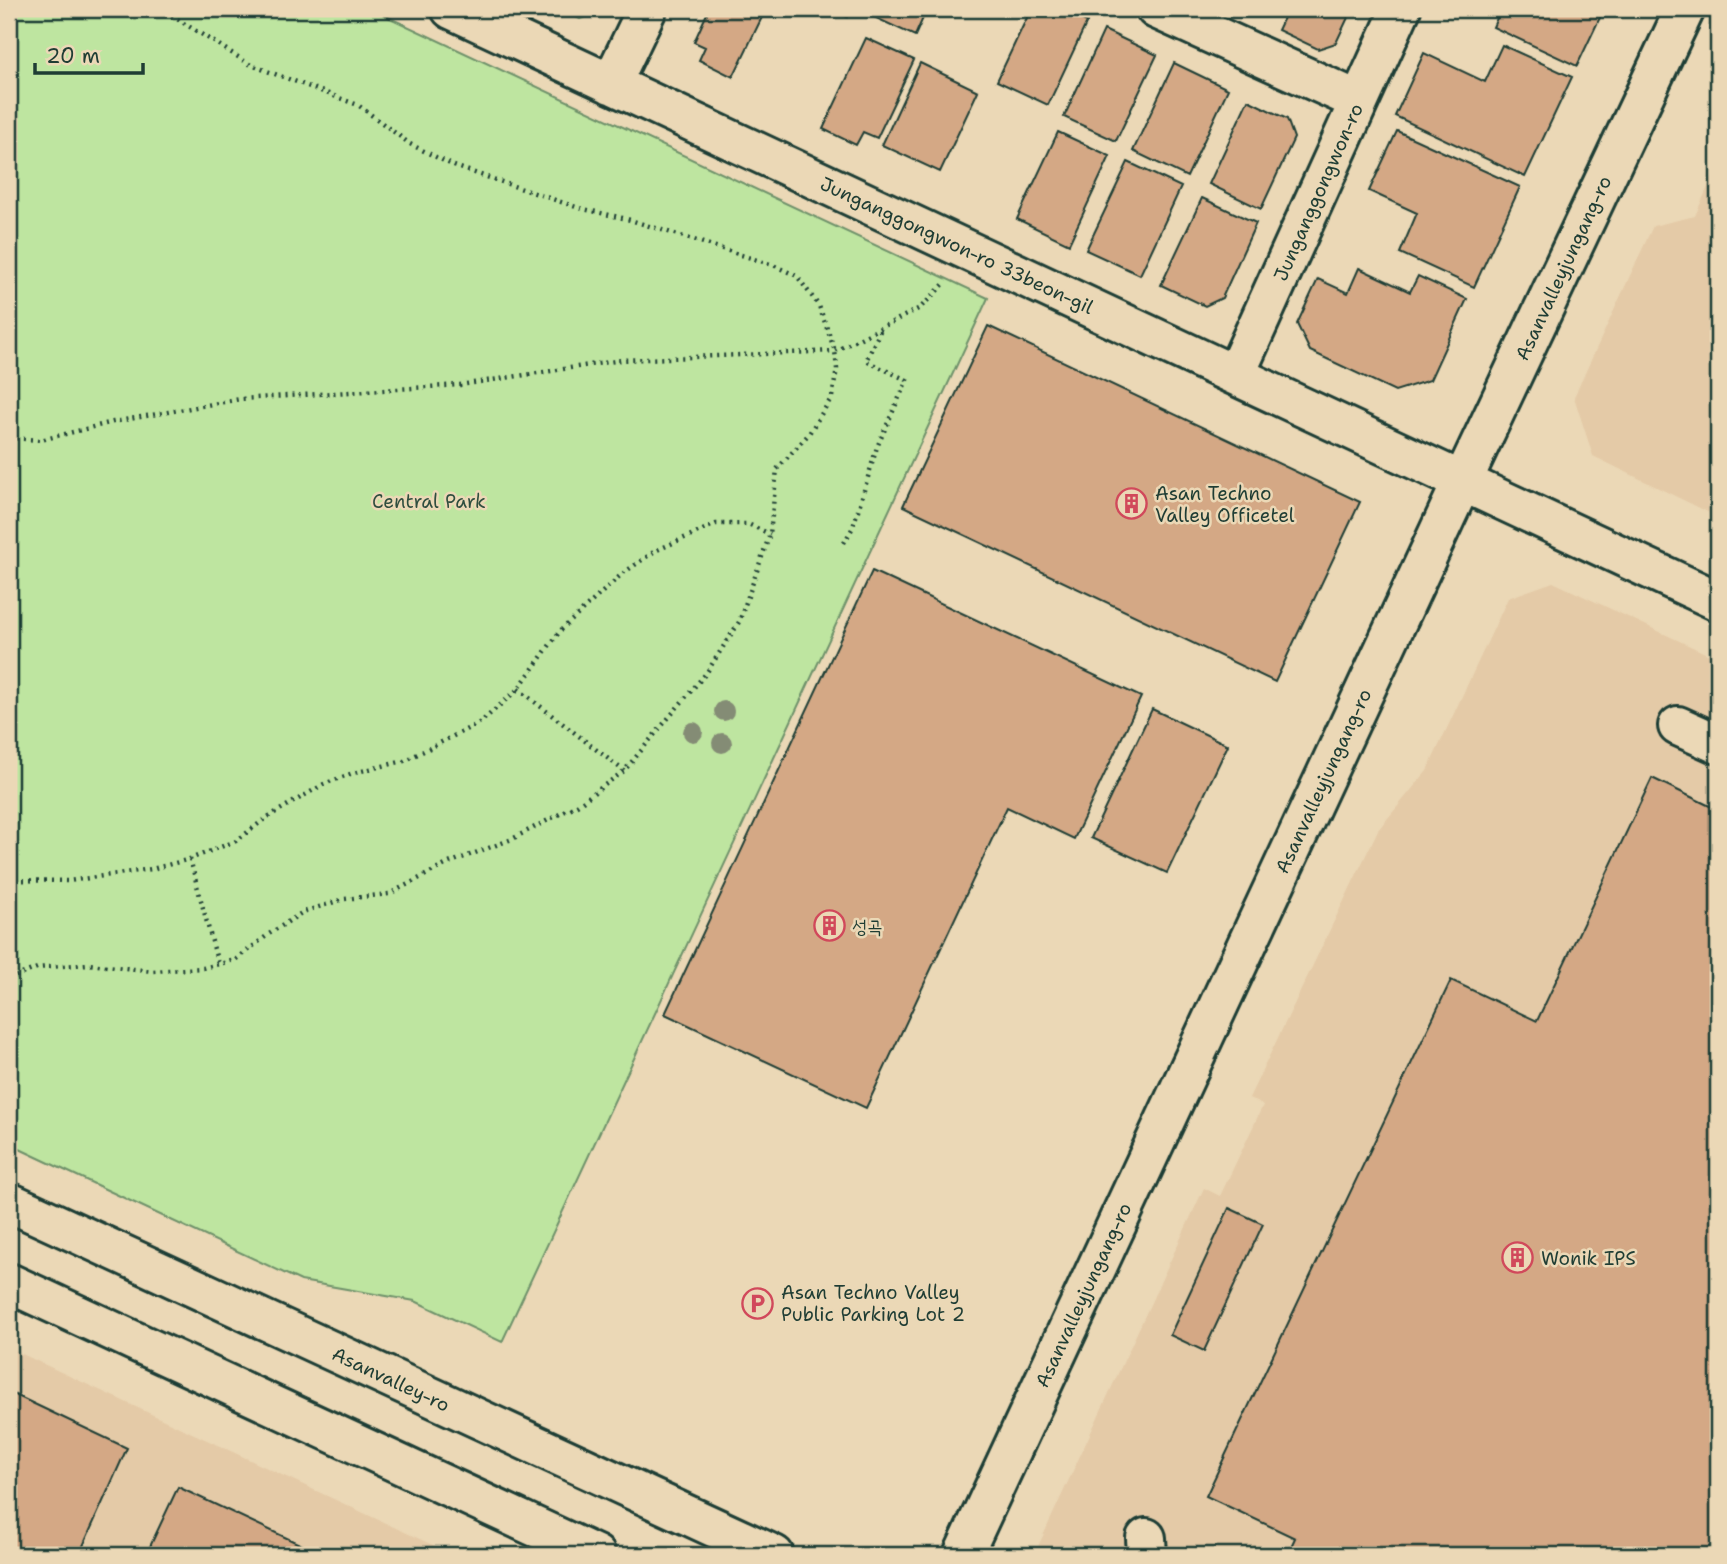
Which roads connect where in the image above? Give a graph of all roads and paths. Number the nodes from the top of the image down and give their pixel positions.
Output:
1 (161, 9) edge
2 (451, 9) edge
3 (647, 9) edge
4 (1156, 9) edge
5 (1401, 9) edge
6 (1685, 9) edge
7 (611, 84) junction
8 (1359, 101) junction
9 (949, 280) dead end
10 (881, 328) junction
11 (835, 351) junction
12 (1235, 375) junction
13 (9, 438) edge
14 (1462, 482) junction
15 (770, 534) junction
16 (844, 543) dead end
17 (1718, 601) edge
18 (518, 689) junction
19 (1678, 726) dead end
20 (1718, 744) edge
21 (624, 771) junction
22 (190, 859) junction
23 (9, 880) edge
24 (218, 964) junction
25 (9, 979) edge
26 (9, 1202) edge
27 (9, 1283) edge
28 (596, 1555) edge
29 (774, 1555) edge
30 (963, 1555) edge

1 - 11 path
2 - 7 street, Junganggongwon-ro 33beon-gil
3 - 7 street
4 - 8 street
5 - 8 street, Junganggongwon-ro
6 - 14 street, Asanvalleyjungang-ro
7 - 12 street, Junganggongwon-ro 33beon-gil
8 - 12 street, Junganggongwon-ro
9 - 10 path
10 - 11 path
10 - 16 path
11 - 13 path
11 - 15 path
12 - 14 street, Junganggongwon-ro 33beon-gil
14 - 17 street, Junganggongwon-ro 33beon-gil
14 - 30 street, Asanvalleyjungang-ro
15 - 18 path
15 - 21 path
18 - 21 path
18 - 22 path
19 - 20 street
21 - 24 path
22 - 23 path
22 - 24 path
24 - 25 path
26 - 29 street, Asanvalley-ro
27 - 28 street

